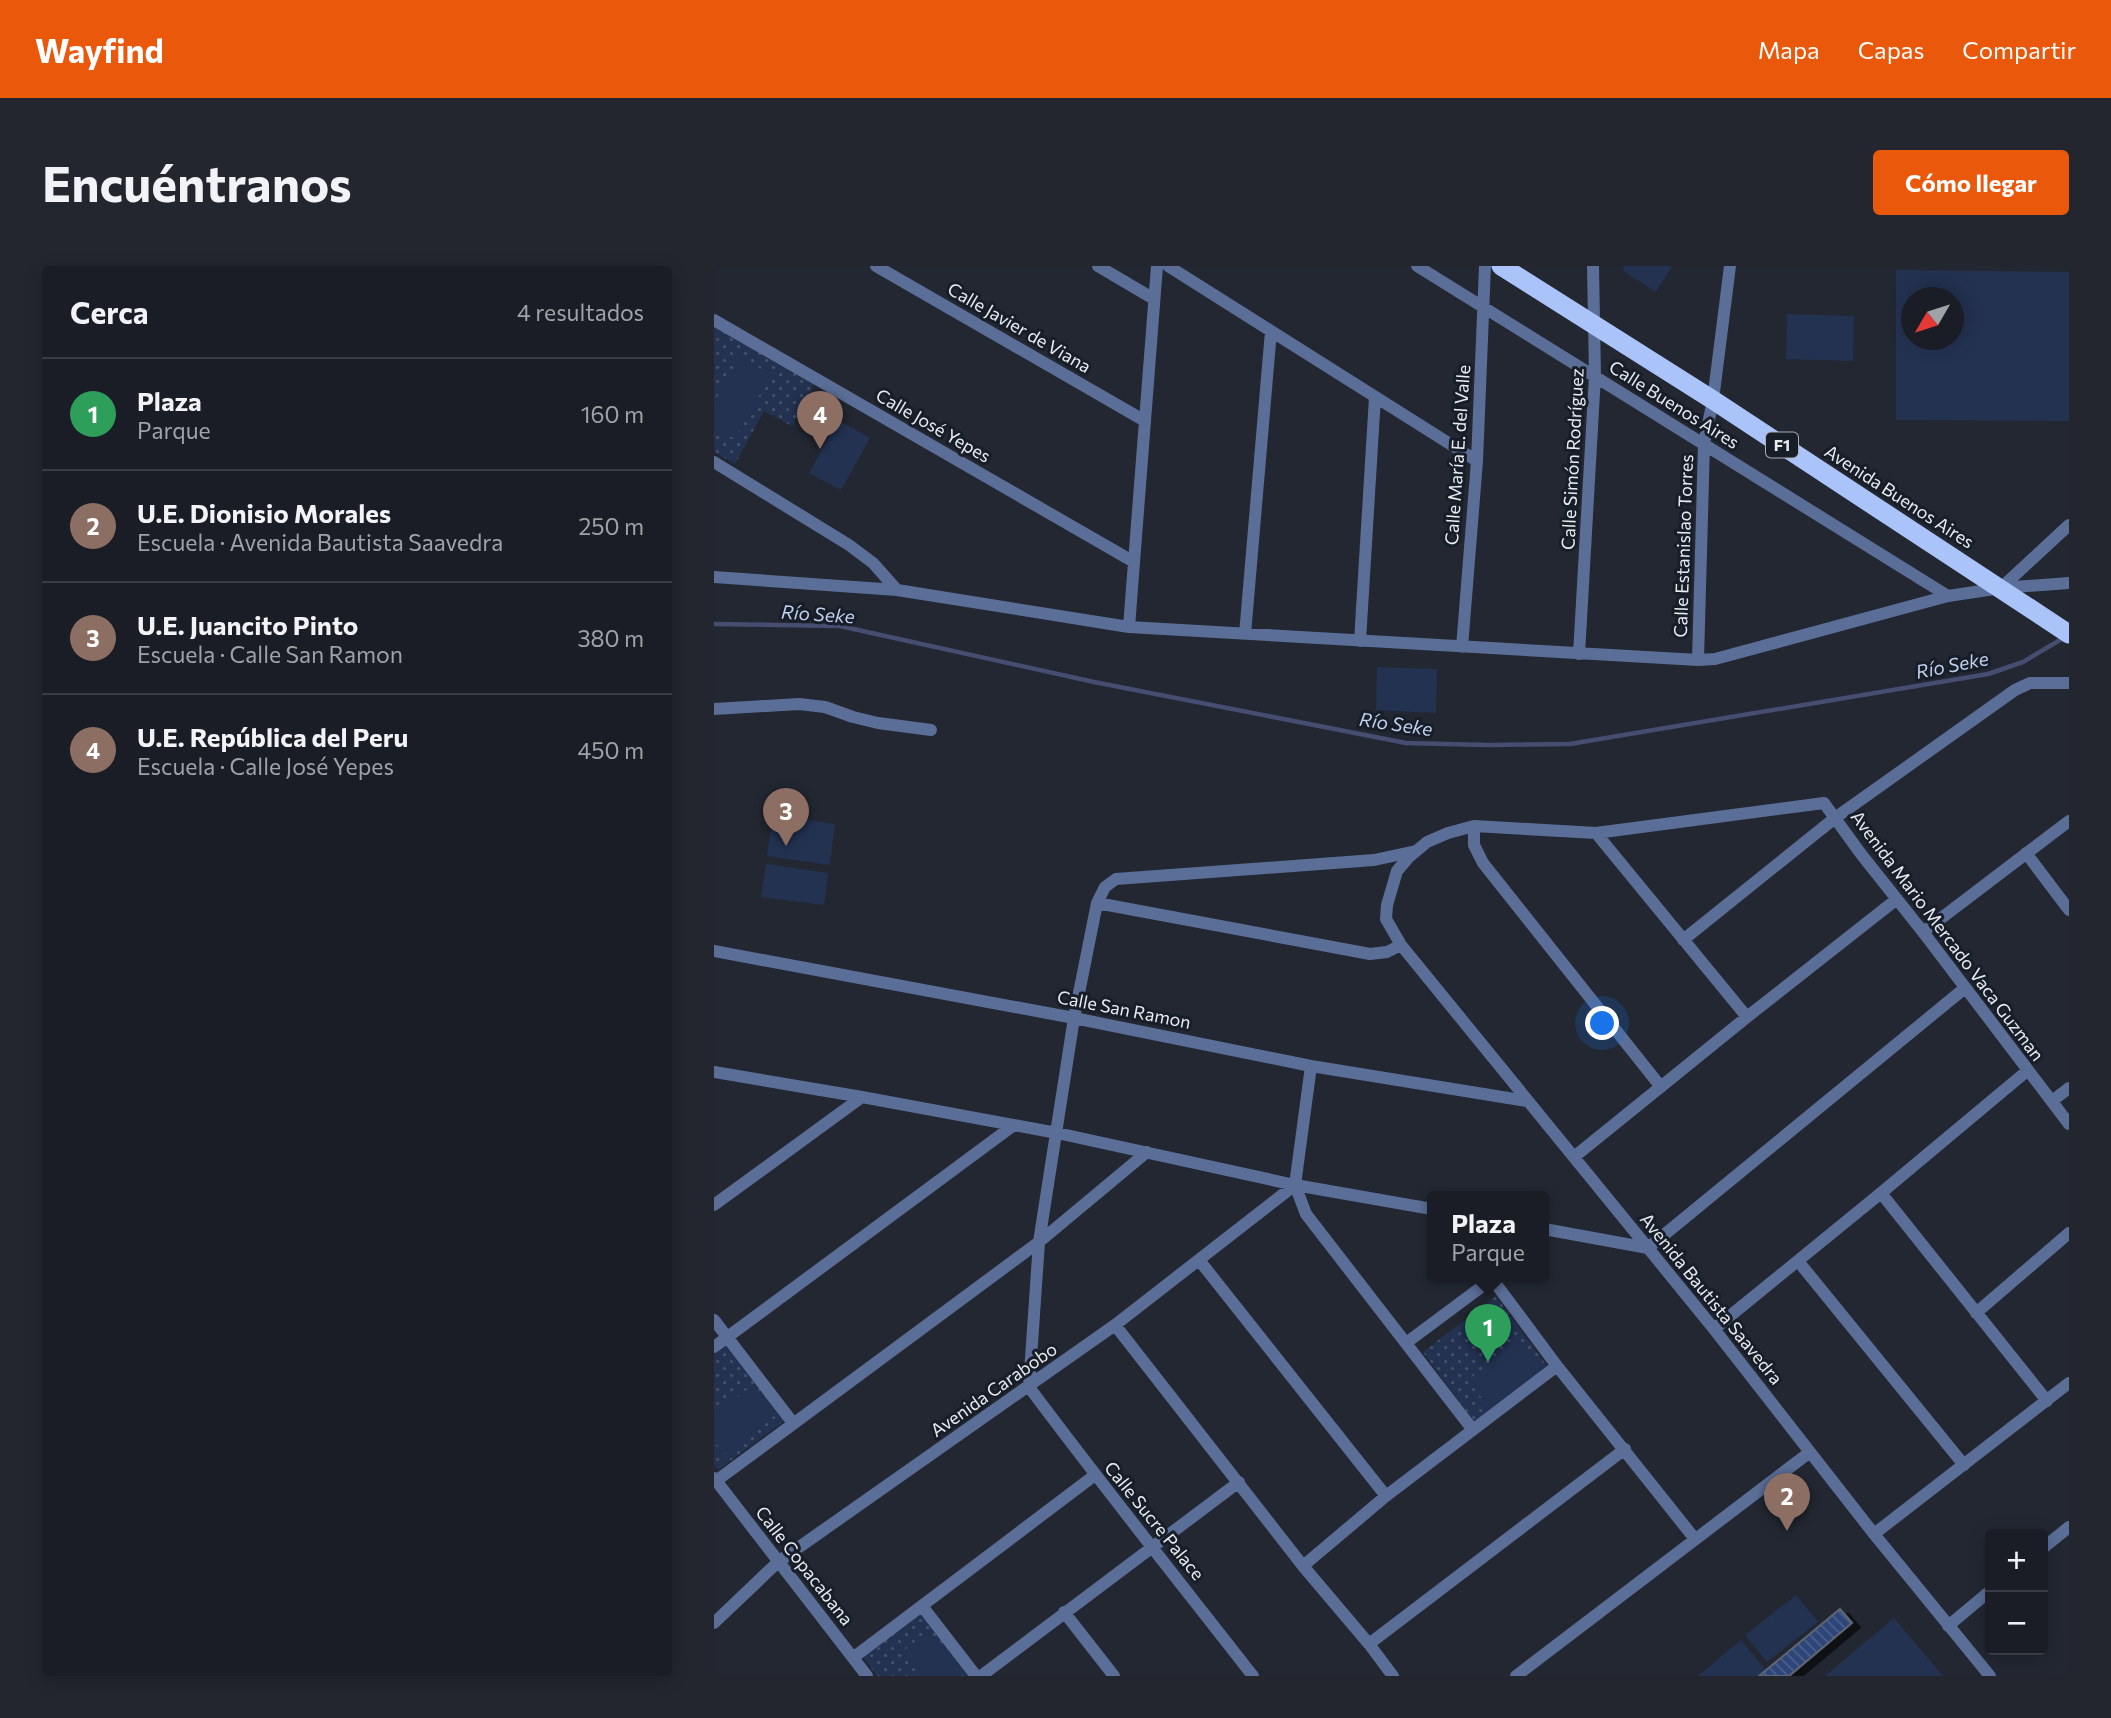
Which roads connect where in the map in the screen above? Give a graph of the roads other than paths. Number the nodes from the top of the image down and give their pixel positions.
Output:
1 (876, 266) edge
2 (1098, 266) edge
3 (1157, 266) edge
4 (1168, 266) edge
5 (1417, 266) edge
6 (1485, 266) edge
7 (1501, 266) edge
8 (1593, 266) edge
9 (1730, 266) edge
10 (1154, 299) junction
11 (1484, 308) junction
12 (714, 320) edge
13 (1596, 327) junction
14 (1271, 331) junction
15 (1595, 376) junction
16 (1375, 397) junction
17 (1713, 400) junction
18 (1145, 421) junction
19 (1704, 443) junction
20 (1476, 461) junction
21 (714, 462) edge
22 (2069, 525) edge
23 (1135, 562) junction
24 (714, 577) edge
25 (2069, 583) edge
26 (2001, 589) junction
27 (897, 590) junction
28 (1948, 596) junction
29 (1129, 627) junction
30 (2065, 631) edge
31 (1245, 634) junction
32 (1360, 641) junction
33 (1462, 647) junction
34 (1579, 654) junction
35 (1698, 660) junction
36 (2069, 683) edge
37 (714, 709) edge
38 (931, 730) dead end
39 (1835, 818) junction
40 (2069, 821) edge
41 (1474, 826) junction
42 (1596, 833) junction
43 (1416, 851) junction
44 (2026, 853) junction
45 (1897, 899) junction
46 (1097, 903) junction
47 (2069, 909) edge
48 (1923, 932) junction
49 (1683, 940) junction
50 (1401, 945) junction
51 (714, 951) edge
52 (1965, 988) junction
53 (1747, 1017) junction
54 (1074, 1018) junction
55 (1311, 1066) junction
56 (2027, 1071) junction
57 (714, 1072) edge
58 (1661, 1087) junction
59 (2069, 1088) edge
60 (862, 1097) junction
61 (1527, 1101) junction
62 (2052, 1101) junction
63 (2069, 1124) edge
64 (1014, 1125) junction
65 (1056, 1133) junction
66 (1147, 1152) junction
67 (1574, 1157) junction
68 (1295, 1185) junction
69 (1881, 1193) junction
70 (714, 1205) edge
71 (1427, 1208) edge
72 (1549, 1230) edge
73 (2069, 1233) edge
74 (1039, 1242) junction
75 (1648, 1248) junction
76 (1199, 1260) junction
77 (1798, 1261) junction
78 (1486, 1282) edge
79 (1494, 1282) edge
80 (1976, 1313) junction
81 (714, 1320) edge
82 (1115, 1325) junction
83 (1714, 1329) junction
84 (728, 1337) junction
85 (1406, 1343) junction
86 (714, 1347) edge
87 (1556, 1366) junction
88 (2069, 1383) edge
89 (1029, 1387) junction
90 (2047, 1401) junction
91 (793, 1423) junction
92 (1473, 1430) junction
93 (1625, 1449) junction
94 (1810, 1452) junction
95 (1964, 1465) junction
96 (1094, 1475) junction
97 (715, 1480) edge
98 (1239, 1482) junction
99 (1386, 1496) junction
100 (2069, 1527) edge
101 (1874, 1534) junction
102 (1695, 1539) junction
103 (2048, 1544) edge
104 (1153, 1546) junction
105 (778, 1562) junction
106 (1303, 1566) junction
107 (1989, 1592) edge
108 (922, 1606) junction
109 (1064, 1612) junction
110 (714, 1623) edge
111 (1948, 1626) junction
112 (1369, 1644) junction
113 (854, 1657) junction
114 (1532, 1671) edge
115 (867, 1676) edge
116 (979, 1676) edge
117 (1114, 1676) edge
118 (1253, 1676) edge
119 (1394, 1676) edge
120 (1516, 1676) edge
121 (1990, 1676) edge

1 - 18 street, Calle Javier de Viana
2 - 10 street
3 - 10 street
4 - 14 street
5 - 11 street, Calle Buenos Aires
6 - 11 street, Calle María E. del Valle
7 - 13 highway, Avenida Buenos Aires / F1
8 - 13 street, Calle Simón Rodríguez
9 - 17 street, Calle Estanislao Torres
10 - 18 street
11 - 15 street, Calle Buenos Aires
11 - 20 street, Calle María E. del Valle
12 - 23 street, Calle José Yepes
13 - 15 street, Calle Simón Rodríguez
13 - 17 highway, Avenida Buenos Aires / F1
14 - 16 street
14 - 31 street
15 - 19 street, Calle Buenos Aires
15 - 34 street, Calle Simón Rodríguez
16 - 20 street
16 - 32 street
17 - 19 street, Calle Estanislao Torres
17 - 26 highway, Avenida Buenos Aires / F1
18 - 23 street
19 - 28 street, Calle Buenos Aires
19 - 35 street, Calle Estanislao Torres
20 - 33 street, Calle María E. del Valle
21 - 27 street
22 - 26 street
23 - 29 street
24 - 27 street
25 - 26 street
26 - 28 street
26 - 30 highway, Avenida Buenos Aires / F1
27 - 29 street
28 - 35 street
29 - 31 street
31 - 32 street
32 - 33 street
33 - 34 street
34 - 35 street
36 - 39 street
37 - 38 street
39 - 42 street, Avenida Mario Mercado Vaca Guzman
39 - 45 street, Avenida Mario Mercado Vaca Guzman
39 - 49 street
40 - 44 street
41 - 42 street
41 - 43 street
41 - 58 street
42 - 49 street
43 - 46 street
43 - 50 street, Avenida Bautista Saavedra
44 - 47 street
44 - 48 street
45 - 48 street, Avenida Mario Mercado Vaca Guzman
45 - 53 street
46 - 50 street
46 - 54 street
48 - 52 street, Avenida Mario Mercado Vaca Guzman
49 - 53 street
50 - 61 street, Avenida Bautista Saavedra
51 - 54 street, Calle San Ramon
52 - 56 street, Avenida Mario Mercado Vaca Guzman
52 - 75 street
53 - 58 street
54 - 55 street, Calle San Ramon
54 - 65 street
55 - 61 street, Calle San Ramon
55 - 68 street
56 - 62 street, Avenida Mario Mercado Vaca Guzman
56 - 69 street
57 - 60 street
58 - 67 street
59 - 62 street
60 - 64 street
60 - 70 street
61 - 67 street, Avenida Bautista Saavedra
62 - 63 street, Avenida Mario Mercado Vaca Guzman
64 - 65 street
64 - 84 street
65 - 66 street
65 - 74 street
66 - 68 street
66 - 74 street
67 - 75 street, Avenida Bautista Saavedra
68 - 71 street
68 - 76 street, Avenida Carabobo
68 - 85 street
69 - 77 street
69 - 80 street
72 - 75 street
73 - 80 street
74 - 89 street
74 - 91 street
75 - 83 street, Avenida Bautista Saavedra
76 - 82 street, Avenida Carabobo
76 - 99 street
77 - 83 street
77 - 95 street
78 - 85 street
79 - 87 street
80 - 90 street
81 - 84 street
82 - 89 street, Avenida Carabobo
82 - 98 street
83 - 94 street, Avenida Bautista Saavedra
84 - 86 street
84 - 91 street
85 - 92 street
87 - 92 street
87 - 93 street
88 - 90 street
89 - 96 street, Calle Sucre Palace
89 - 105 street, Avenida Carabobo
90 - 95 street
91 - 97 street
92 - 99 street
93 - 102 street
93 - 112 street
94 - 101 street, Avenida Bautista Saavedra
94 - 102 street
95 - 101 street
96 - 104 street, Calle Sucre Palace
96 - 108 street
97 - 105 street, Calle Copacabana
98 - 104 street
98 - 106 street
99 - 106 street
100 - 103 street
101 - 111 street, Avenida Bautista Saavedra
102 - 114 street
104 - 109 street
104 - 118 street, Calle Sucre Palace
105 - 110 street, Avenida Carabobo
105 - 113 street, Calle Copacabana
106 - 112 street
107 - 111 street
108 - 113 street
108 - 116 street
109 - 116 street
109 - 117 street
111 - 121 street, Avenida Bautista Saavedra
112 - 119 street
113 - 115 street, Calle Copacabana
114 - 120 street

